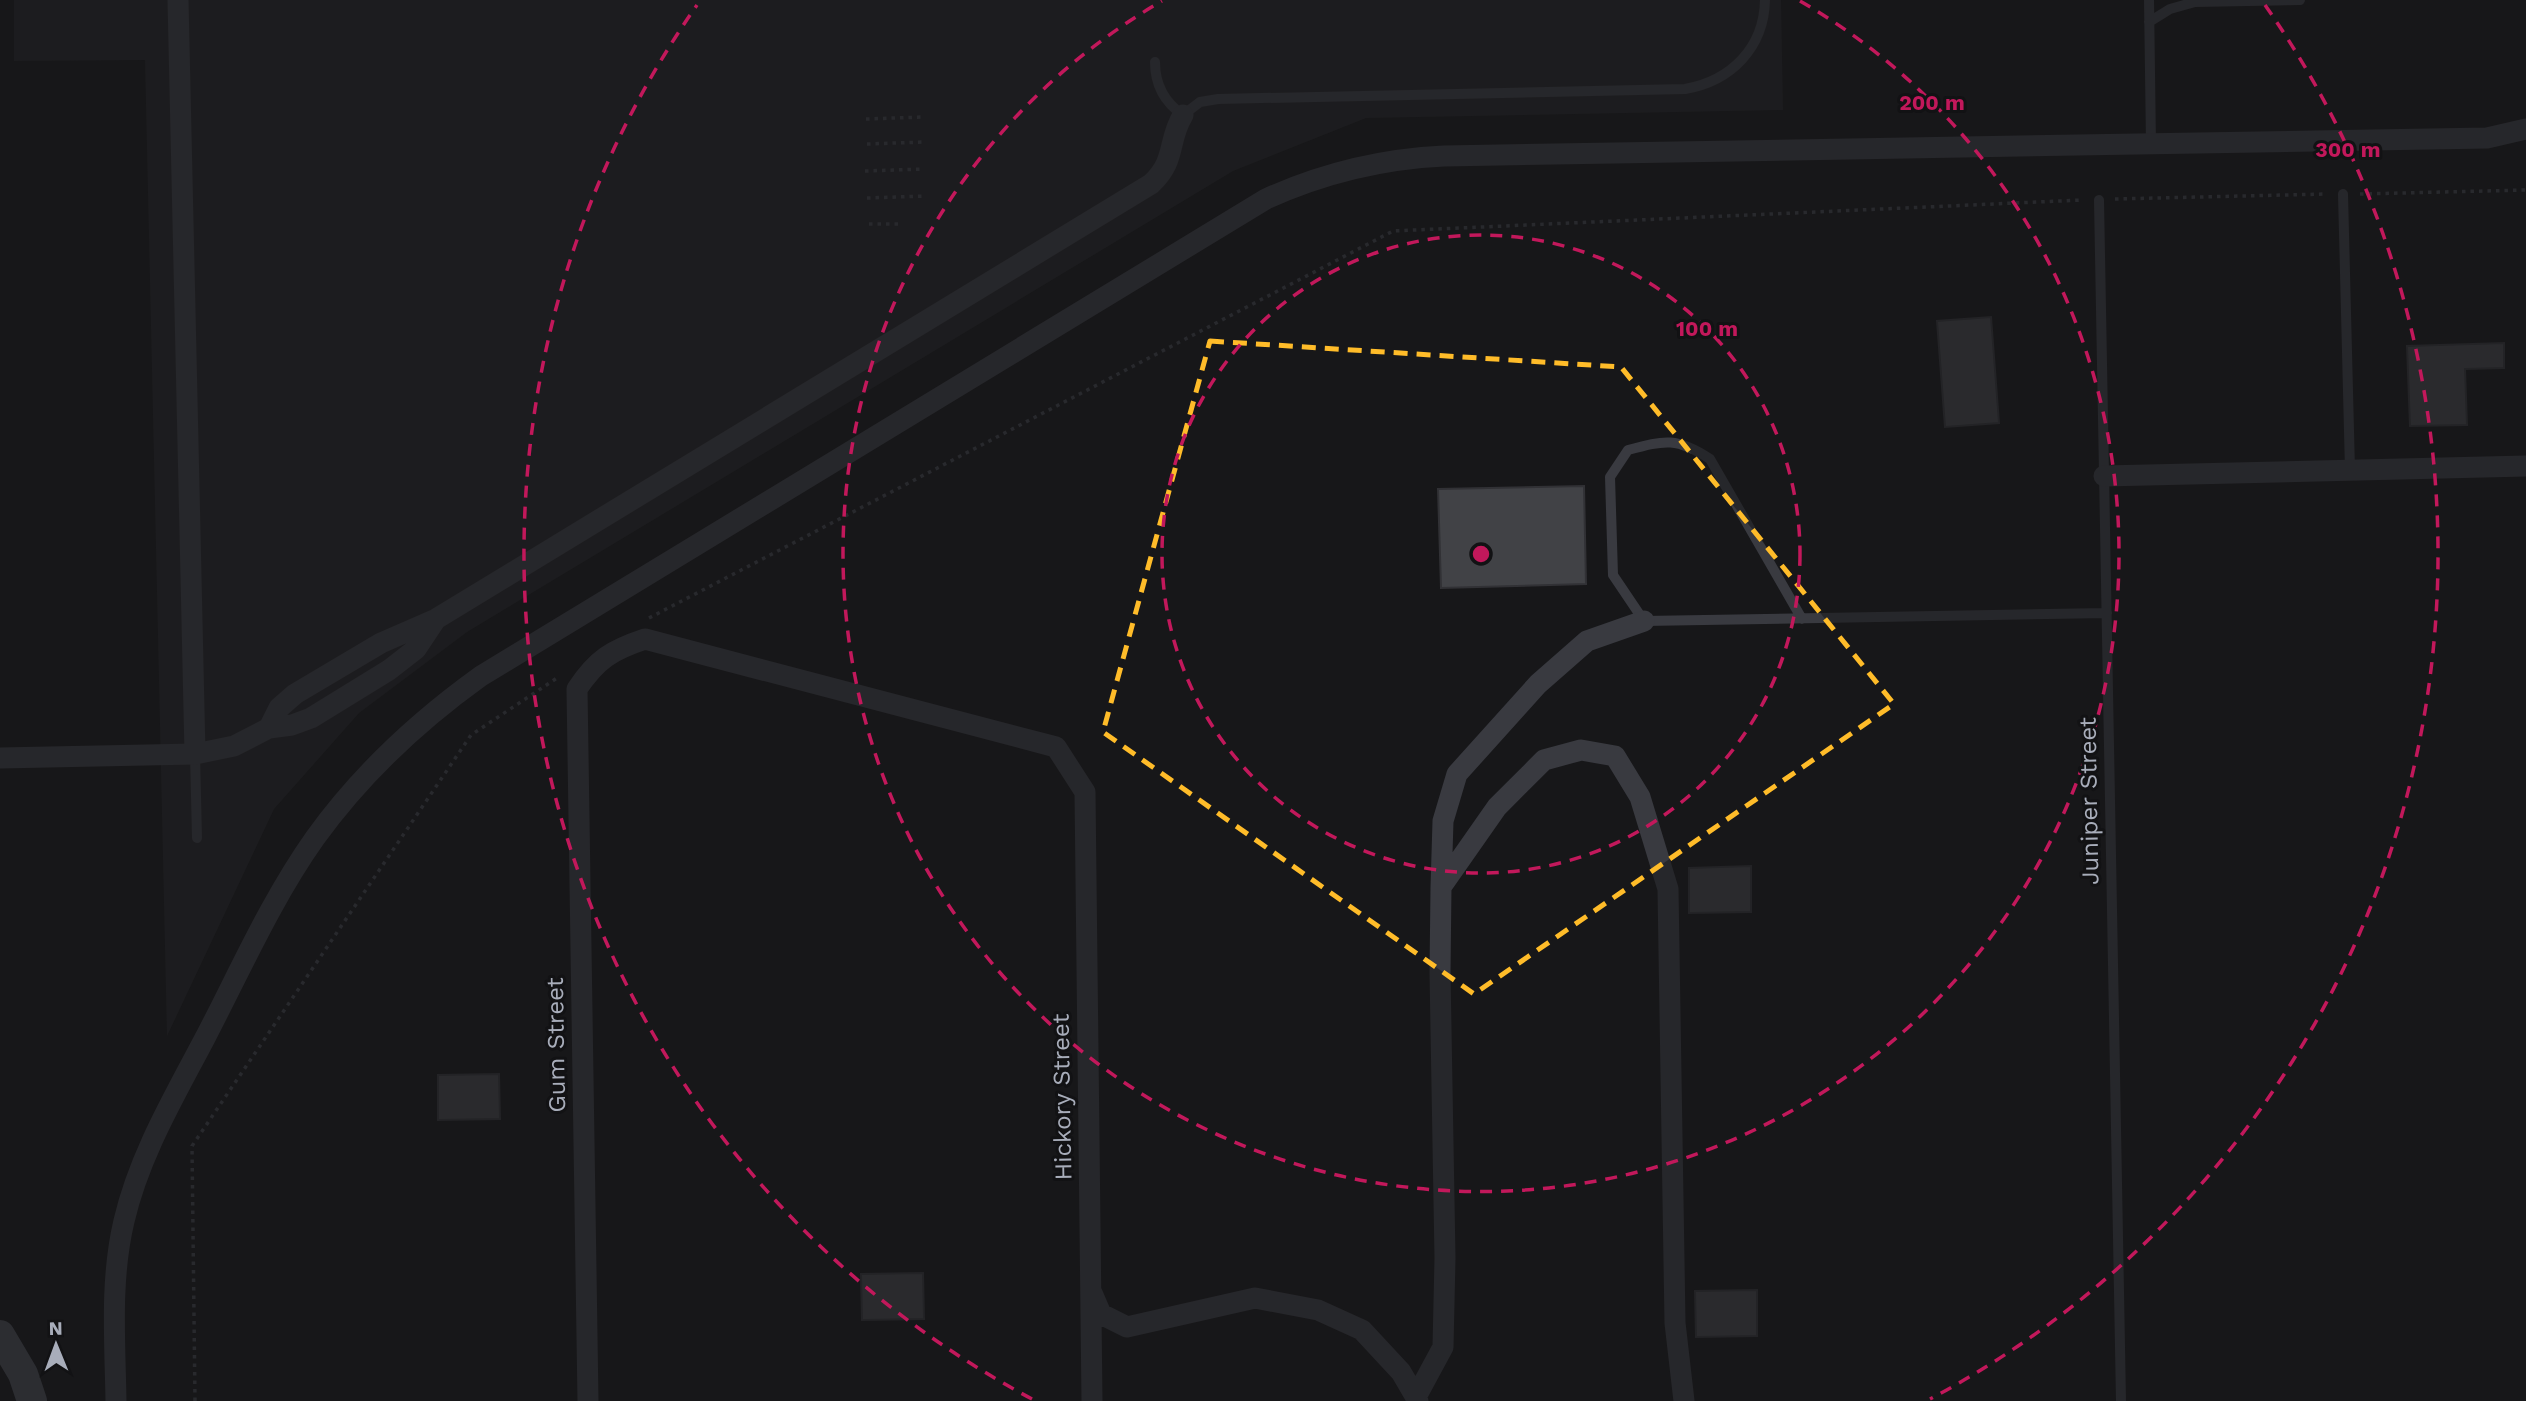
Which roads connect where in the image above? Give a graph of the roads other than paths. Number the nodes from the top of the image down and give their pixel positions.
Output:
1 (178, 0) edge
2 (1765, 0) edge
3 (2149, 0) edge
4 (2300, 0) edge
5 (2149, 22) junction
6 (1155, 62) dead end
7 (1183, 115) junction
8 (2526, 129) edge
9 (2151, 144) junction
10 (2343, 194) road end
11 (2099, 200) road end
12 (2526, 466) edge
13 (2350, 470) junction
14 (2104, 476) junction
15 (2107, 613) junction
16 (1802, 618) junction
17 (436, 619) junction
18 (1644, 621) junction
19 (570, 681) joint
20 (269, 728) junction
21 (195, 754) junction
22 (0, 758) edge
23 (197, 838) dead end
24 (1441, 887) junction
25 (1091, 1291) junction
26 (0, 1335) edge
27 (1417, 1399) edge
28 (32, 1401) edge
29 (116, 1401) edge
30 (588, 1401) edge
31 (1092, 1401) edge
32 (1684, 1401) edge
33 (2121, 1401) edge

1 - 21 street
2 - 7 lane
3 - 5 lane
4 - 5 lane
5 - 9 lane
6 - 7 lane
7 - 17 street
8 - 9 street
9 - 29 street
10 - 13 lane
11 - 14 lane, Juniper Street
12 - 13 street
13 - 14 street
14 - 15 lane, Juniper Street
15 - 16 lane
15 - 33 lane, Juniper Street
16 - 18 lane
16 - 18 lane
17 - 20 street
17 - 20 street
18 - 24 street
19 - 25 street, Hickory Street
19 - 30 street, Gum Street
20 - 21 street
21 - 22 street
21 - 23 lane
24 - 27 street
24 - 32 street
25 - 27 street
25 - 31 street, Hickory Street
26 - 28 main road

